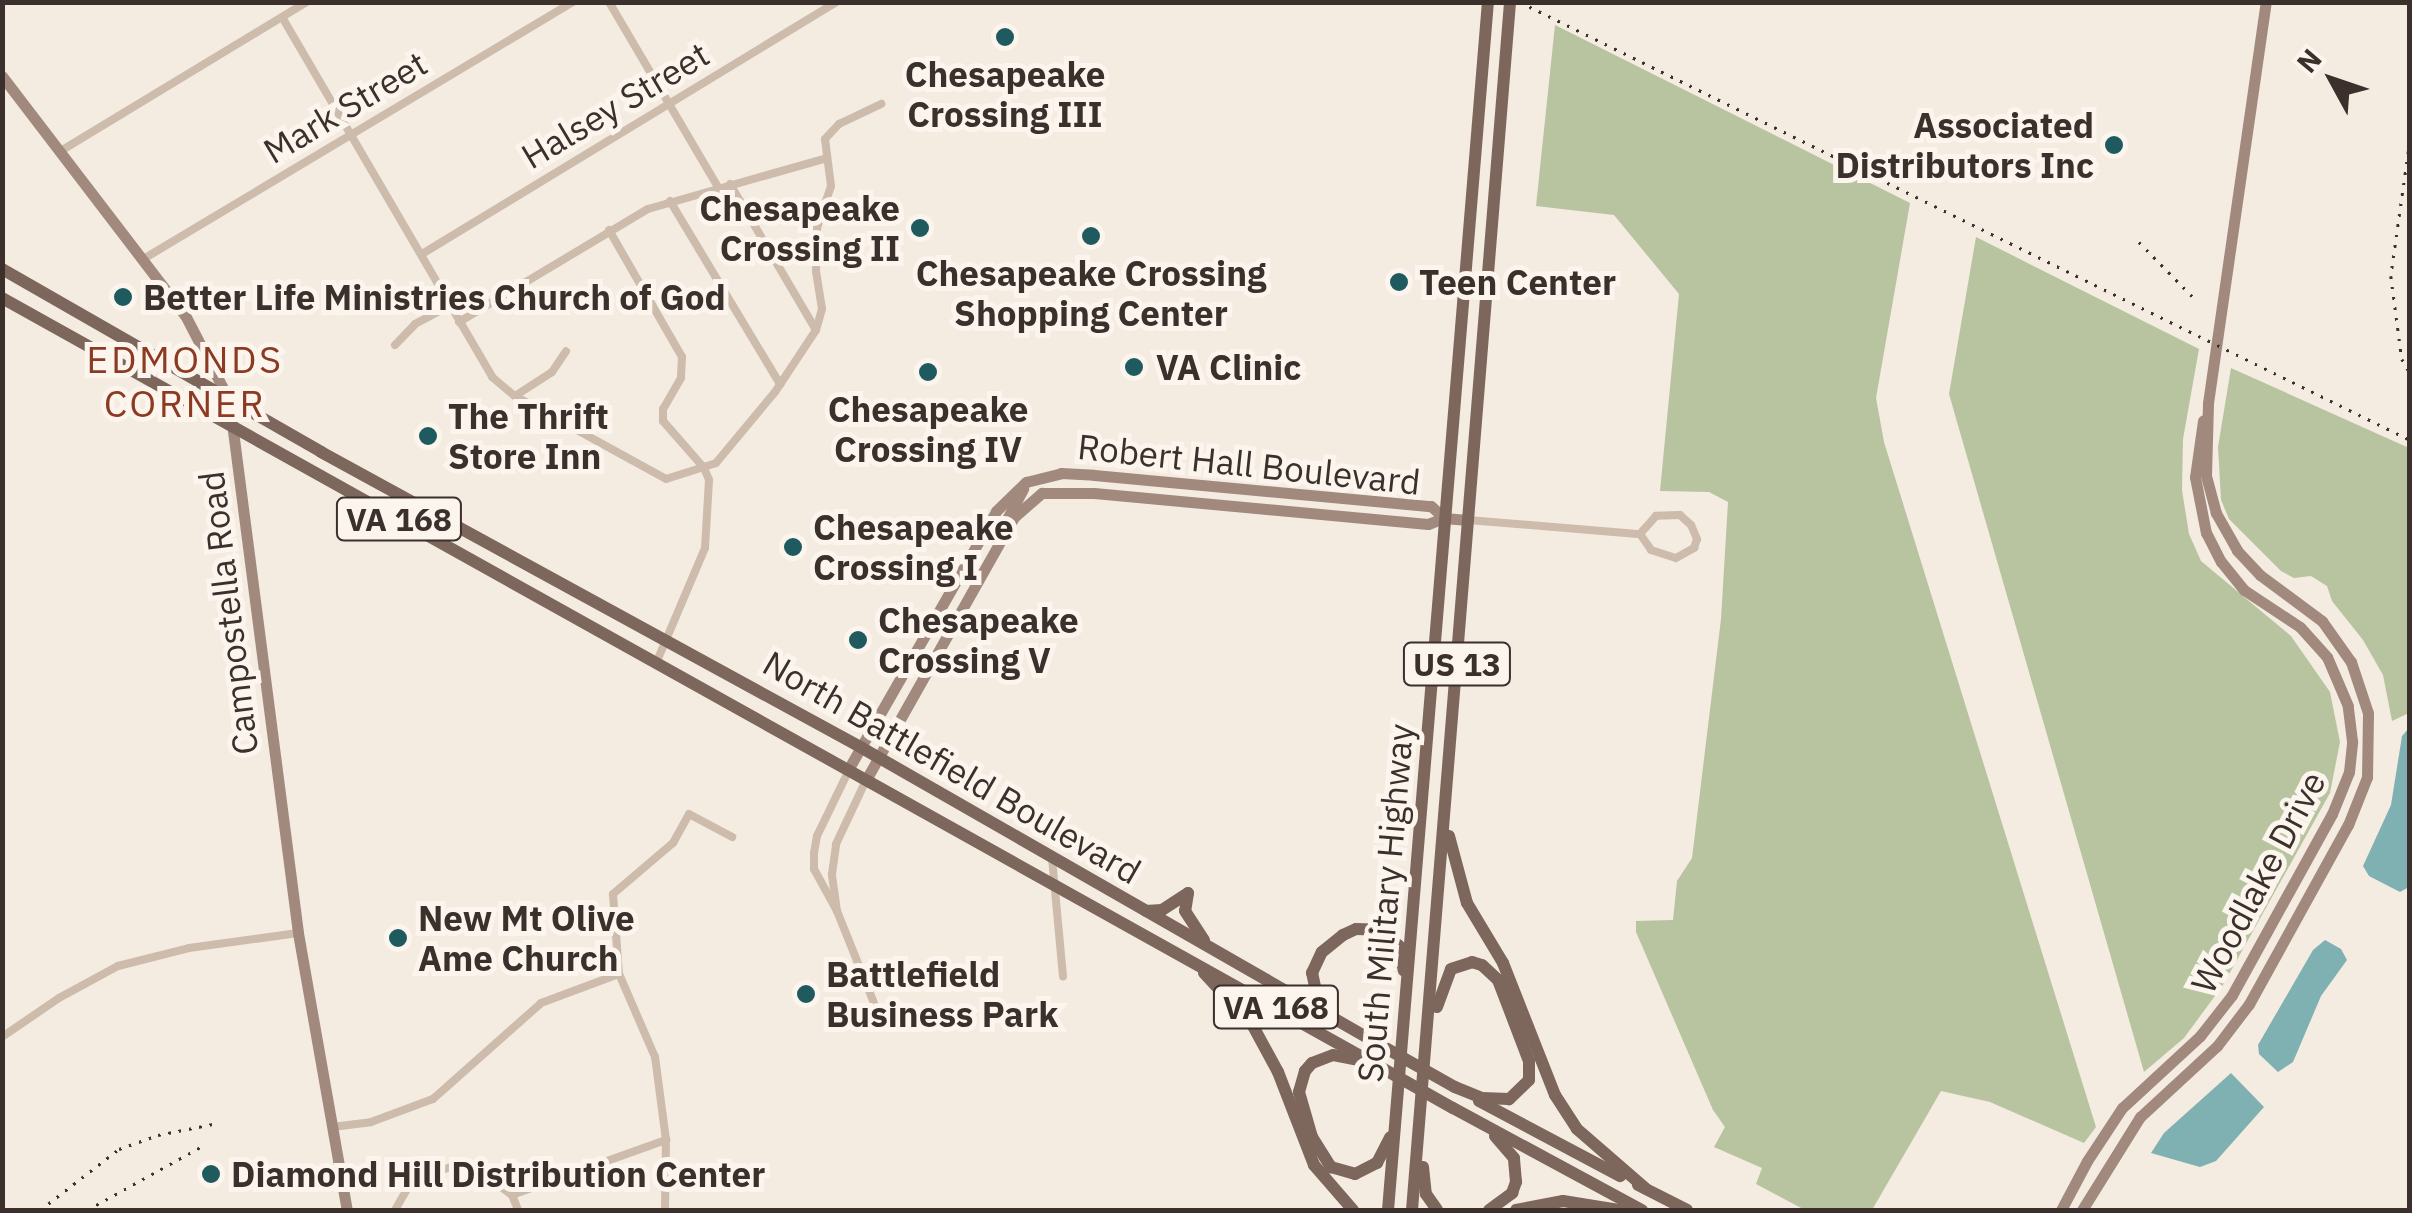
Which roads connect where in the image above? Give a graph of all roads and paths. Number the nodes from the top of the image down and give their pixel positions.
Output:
1 (307, 2) edge
2 (574, 2) edge
3 (608, 2) edge
4 (836, 2) edge
5 (1488, 2) edge
6 (1510, 2) edge
7 (2266, 2) edge
8 (282, 17) junction
9 (2, 76) edge
10 (669, 104) junction
11 (881, 104) dead end
12 (353, 135) junction
13 (59, 152) junction
14 (826, 158) junction
15 (730, 184) junction
16 (718, 187) junction
17 (670, 201) junction
18 (609, 230) junction
19 (422, 254) junction
20 (145, 258) junction
21 (2, 268) edge
22 (2, 298) edge
23 (449, 306) junction
24 (459, 322) junction
25 (816, 330) junction
26 (395, 345) dead end
27 (566, 351) dead end
28 (780, 384) junction
29 (515, 396) junction
30 (229, 400) junction
31 (2208, 403) junction
32 (234, 428) junction
33 (704, 468) junction
34 (1026, 482) junction
35 (1444, 518) junction
36 (1468, 520) junction
37 (1640, 534) junction
38 (1001, 539) junction
39 (669, 640) junction
40 (656, 661) junction
41 (862, 748) junction
42 (879, 758) junction
43 (849, 768) junction
44 (866, 778) junction
45 (1446, 808) junction
46 (732, 837) dead end
47 (1052, 858) junction
48 (1055, 883) junction
49 (1142, 911) junction
50 (837, 912) junction
51 (298, 933) junction
52 (1178, 952) junction
53 (1221, 955) junction
54 (619, 974) junction
55 (1063, 976) dead end
56 (880, 1018) dead end
57 (2, 1037) edge
58 (1404, 1041) junction
59 (1374, 1042) junction
60 (1426, 1054) junction
61 (1373, 1063) junction
62 (1456, 1087) junction
63 (1399, 1095) junction
64 (1421, 1108) junction
65 (1478, 1122) junction
66 (332, 1127) junction
67 (666, 1140) junction
68 (1645, 1188) junction
69 (512, 1196) junction
70 (1658, 1196) junction
71 (347, 1210) edge
72 (395, 1210) edge
73 (518, 1210) edge
74 (665, 1210) edge
75 (1353, 1210) edge
76 (1388, 1210) edge
77 (1412, 1210) edge
78 (1437, 1210) edge
79 (1489, 1210) edge
80 (1516, 1210) edge
81 (1620, 1210) edge
82 (1642, 1210) edge
83 (1665, 1210) edge
84 (1687, 1210) edge
85 (2060, 1210) edge
86 (2082, 1210) edge

1 - 8 street
2 - 12 street, Mark Street
3 - 10 street
4 - 10 street, Halsey Street
5 - 35 main road, South Military Highway / US 13
6 - 36 main road, South Military Highway / US 13
7 - 31 street, Woodlake Drive
8 - 12 street
8 - 13 street
9 - 13 street, Campostella Road
10 - 16 street
10 - 19 street, Halsey Street
11 - 14 street
12 - 19 street
12 - 20 street, Mark Street
13 - 20 street, Campostella Road
14 - 15 street
14 - 25 street
15 - 16 street
15 - 25 street
16 - 17 street
17 - 18 street
17 - 28 street
18 - 24 street
18 - 33 street
19 - 23 street
20 - 30 street, Campostella Road
21 - 30 main road, VA 168
22 - 32 main road, VA 168
23 - 24 street
23 - 26 street
24 - 29 street
25 - 28 street
27 - 29 street
28 - 33 street
29 - 33 street
30 - 32 street, Campostella Road
30 - 39 main road, North Battlefield Boulevard / VA 168
31 - 85 street, Woodlake Drive
31 - 86 street, Woodlake Drive
32 - 40 main road, North Battlefield Boulevard / VA 168
32 - 51 street, Campostella Road
33 - 39 street
34 - 35 street, Robert Hall Boulevard
34 - 38 street
34 - 41 street, Robert Hall Boulevard
35 - 36 street, Robert Hall Boulevard
35 - 38 street, Robert Hall Boulevard
35 - 58 main road, South Military Highway / US 13
36 - 37 street
36 - 45 main road, South Military Highway / US 13
37 - 37 street
38 - 42 street, Robert Hall Boulevard
39 - 40 street
39 - 41 main road, North Battlefield Boulevard / VA 168
40 - 43 main road, North Battlefield Boulevard / VA 168
41 - 42 main road, North Battlefield Boulevard / VA 168
41 - 43 street, Robert Hall Boulevard
42 - 44 street, Robert Hall Boulevard
42 - 47 main road, North Battlefield Boulevard / VA 168
43 - 44 main road, North Battlefield Boulevard / VA 168
43 - 50 street
44 - 48 main road, North Battlefield Boulevard / VA 168
44 - 50 street
45 - 60 main road, South Military Highway / US 13
45 - 68 main road
46 - 54 street
47 - 48 street
47 - 49 main road, North Battlefield Boulevard / VA 168
48 - 52 main road, North Battlefield Boulevard / VA 168
48 - 55 street
49 - 53 main road, North Battlefield Boulevard / VA 168
49 - 53 main road
50 - 56 street
51 - 57 street
51 - 66 street, Campostella Road
52 - 61 main road, North Battlefield Boulevard / VA 168
52 - 75 main road
53 - 59 main road, North Battlefield Boulevard / VA 168
54 - 66 street
54 - 67 street
58 - 59 main road
58 - 63 main road, South Military Highway / US 13
59 - 62 main road, North Battlefield Boulevard / VA 168, bridge
60 - 62 main road
60 - 64 main road, South Military Highway / US 13
61 - 63 main road
61 - 65 main road, North Battlefield Boulevard / VA 168, bridge
62 - 68 main road, North Battlefield Boulevard / VA 168
63 - 76 main road, South Military Highway / US 13
64 - 77 main road, South Military Highway / US 13
64 - 78 main road
65 - 79 main road
65 - 82 main road, North Battlefield Boulevard / VA 168
66 - 71 street, Campostella Road
67 - 69 street
67 - 74 street
68 - 70 main road, VA 168
69 - 72 street
69 - 73 street
70 - 83 main road
70 - 84 main road, VA 168
80 - 81 main road

